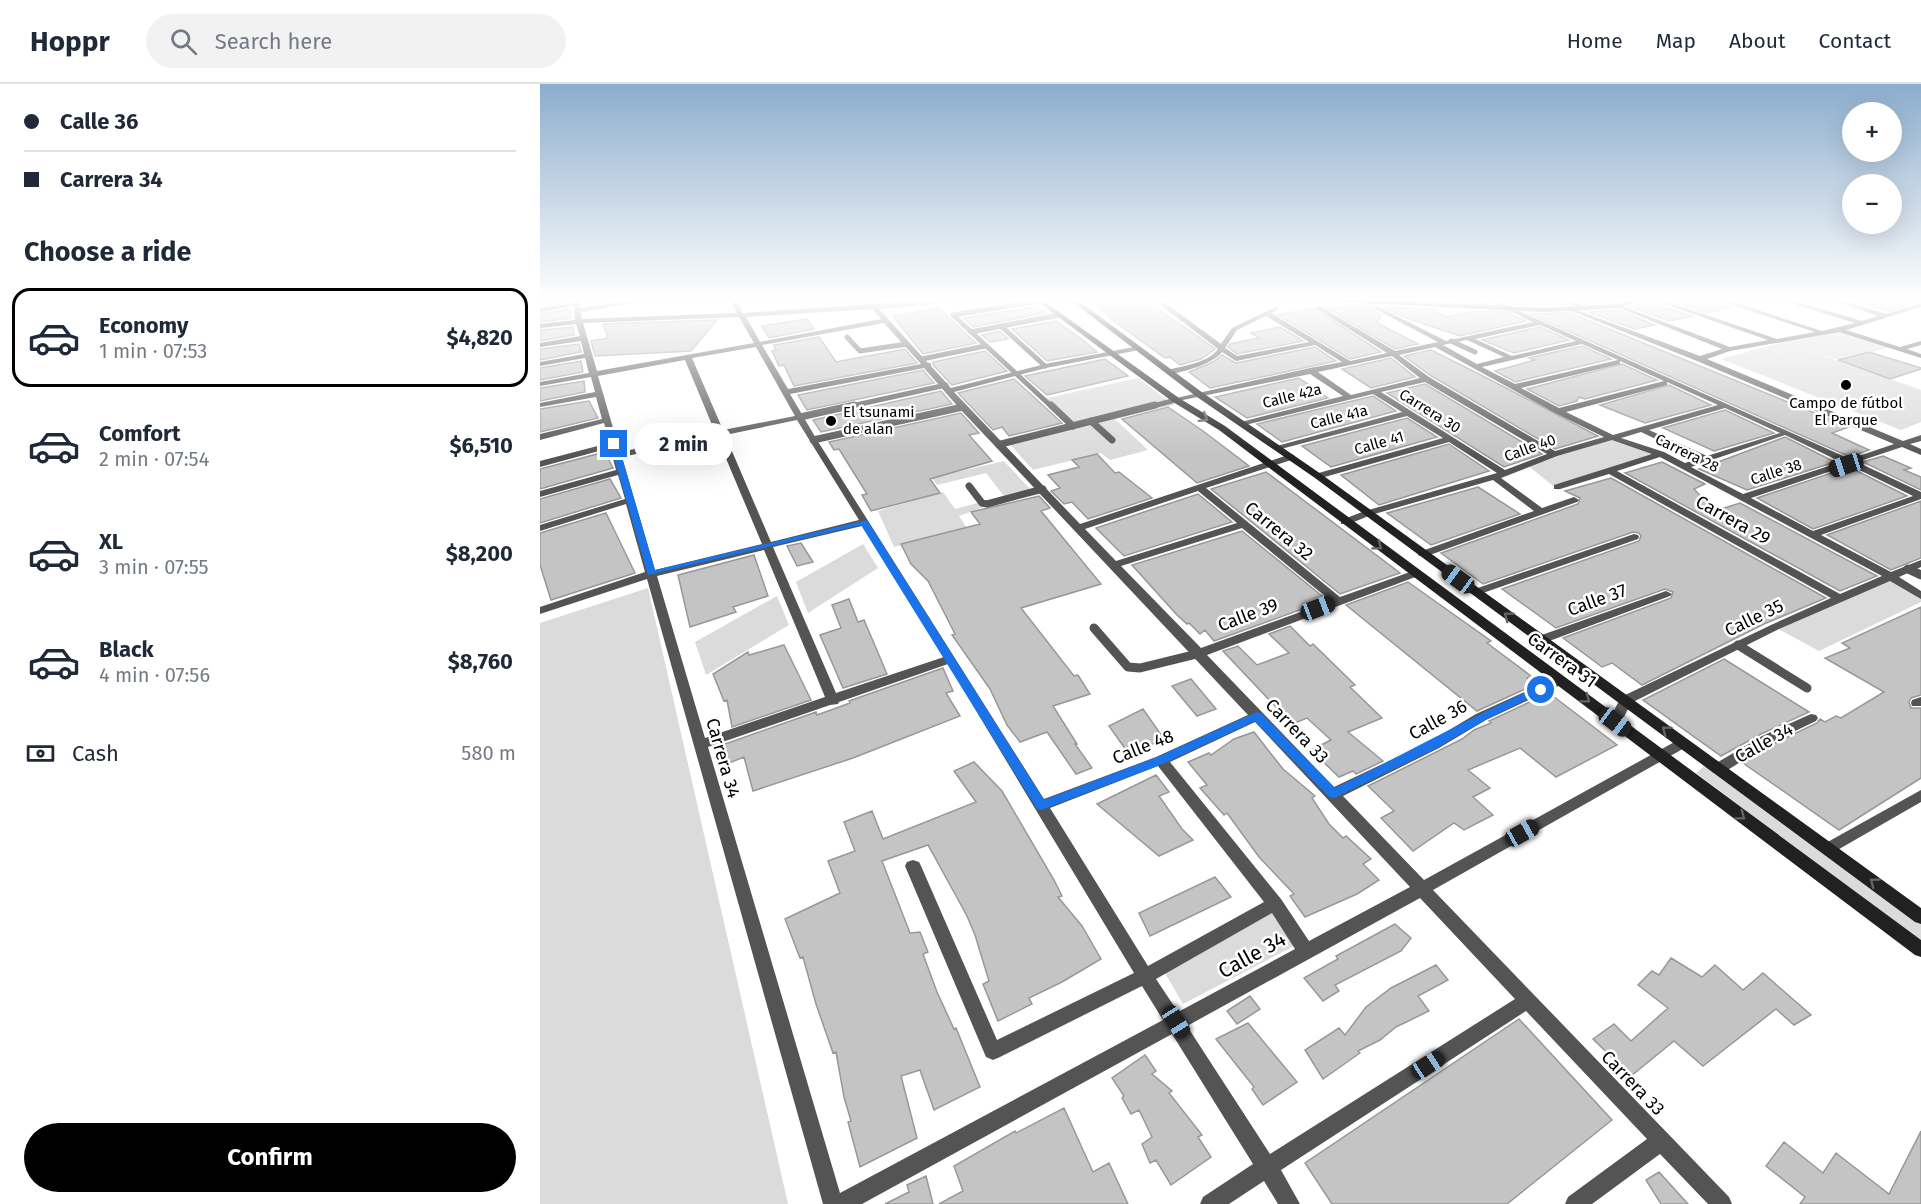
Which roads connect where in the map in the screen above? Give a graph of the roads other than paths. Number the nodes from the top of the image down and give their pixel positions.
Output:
1 (587, 351) edge
2 (718, 351) edge
3 (761, 351) edge
4 (914, 351) edge
5 (965, 351) edge
6 (991, 351) edge
7 (1028, 351) edge
8 (1120, 351) edge
9 (1141, 351) edge
10 (1220, 351) edge
11 (1228, 351) edge
12 (1275, 351) edge
13 (1329, 351) edge
14 (1389, 351) edge
15 (1400, 351) edge
16 (1456, 351) edge
17 (1497, 351) edge
18 (1540, 351) edge
19 (1594, 351) edge
20 (1595, 351) edge
21 (1680, 351) edge
22 (1725, 351) edge
23 (1904, 351) edge
24 (1111, 353) junction
25 (1392, 353) junction
26 (588, 355) junction
27 (1921, 356) edge
28 (688, 357) junction
29 (1511, 358) junction
30 (1700, 359) junction
31 (925, 362) junction
32 (1347, 362) junction
33 (1617, 362) junction
34 (540, 364) edge
35 (1044, 366) junction
36 (1476, 366) junction
37 (1310, 370) junction
38 (1170, 372) junction
39 (594, 374) junction
40 (1018, 375) junction
41 (1426, 379) junction
42 (1664, 383) junction
43 (540, 384) edge
44 (1514, 387) junction
45 (948, 388) junction
46 (1374, 391) junction
47 (786, 392) junction
48 (599, 394) junction
49 (1200, 395) junction
50 (1349, 397) junction
51 (1176, 400) junction
52 (540, 405) edge
53 (1722, 406) junction
54 (963, 407) junction
55 (1558, 411) junction
56 (1408, 413) junction
57 (800, 417) junction
58 (607, 420) junction
59 (1091, 421) junction
60 (1241, 423) junction
61 (1073, 426) junction
62 (1641, 429) junction
63 (722, 433) junction
64 (1781, 435) junction
65 (540, 437) edge
66 (1611, 437) junction
67 (1450, 438) junction
68 (1921, 438) edge
69 (813, 440) junction
70 (1112, 440) dead end
71 (1001, 444) junction
72 (1903, 445) junction
73 (1277, 447) junction
74 (616, 450) junction
75 (1921, 452) edge
76 (1554, 454) junction
77 (1661, 454) junction
78 (1291, 457) junction
79 (1706, 459) junction
80 (540, 464) edge
81 (1849, 464) junction
82 (1268, 465) junction
83 (1684, 466) junction
84 (622, 471) junction
85 (1611, 471) junction
86 (1499, 475) junction
87 (1317, 476) junction
88 (969, 486) dead end
89 (1557, 486) dead end
90 (1199, 487) junction
91 (1043, 489) junction
92 (540, 494) edge
93 (1921, 496) edge
94 (1741, 498) junction
95 (630, 500) junction
96 (1574, 500) dead end
97 (1540, 512) junction
98 (1368, 513) junction
99 (864, 522) junction
100 (1345, 522) junction
101 (1244, 524) junction
102 (1080, 527) junction
103 (540, 528) edge
104 (1811, 535) junction
105 (1634, 537) dead end
106 (768, 545) junction
107 (1423, 554) junction
108 (1921, 563) edge
109 (1114, 565) junction
110 (1908, 568) junction
111 (651, 573) junction
112 (1414, 574) junction
113 (1921, 575) edge
114 (1890, 576) junction
115 (1476, 592) junction
116 (1665, 594) dead end
117 (1921, 596) edge
118 (1840, 599) junction
119 (1338, 600) junction
120 (540, 610) edge
121 (1094, 628) dead end
122 (1540, 640) junction
123 (1738, 645) junction
124 (1197, 654) junction
125 (951, 659) junction
126 (1561, 680) junction
127 (1807, 688) dead end
128 (833, 700) junction
129 (1626, 700) junction
130 (1257, 716) junction
131 (1811, 718) dead end
132 (1615, 722) junction
133 (1683, 743) junction
134 (701, 744) junction
135 (1660, 756) junction
136 (1161, 760) junction
137 (1718, 769) junction
138 (1334, 794) junction
139 (1920, 796) edge
140 (1041, 806) junction
141 (1829, 848) junction
142 (913, 867) dead end
143 (1423, 888) junction
144 (1275, 904) junction
145 (1921, 917) edge
146 (1921, 950) edge
147 (1306, 951) junction
148 (1145, 976) junction
149 (1528, 1000) junction
150 (1176, 1022) junction
151 (1662, 1140) junction
152 (1268, 1167) junction
153 (833, 1204) edge
154 (841, 1204) edge
155 (1210, 1204) edge
156 (1290, 1204) edge
157 (1575, 1204) edge
158 (1722, 1204) edge

1 - 26 street, Carrera 34
2 - 28 street
3 - 47 street
4 - 31 street, Carrera 33
5 - 31 lane
6 - 40 lane
7 - 35 lane
8 - 24 street
9 - 38 street, Carrera 31
10 - 38 street
11 - 12 street
13 - 32 street
14 - 25 street
15 - 25 street
16 - 36 street, Carrera 28
17 - 29 street
18 - 29 street
19 - 33 street
20 - 53 street
21 - 30 street
22 - 30 street
23 - 27 street
24 - 35 street
24 - 51 street, Carrera 31
25 - 32 street
25 - 41 street
26 - 34 street
26 - 39 street, Carrera 34
28 - 39 street
28 - 63 street
29 - 36 street
30 - 72 street
31 - 45 street, Carrera 33
31 - 47 street
32 - 37 street
33 - 42 street
33 - 44 street
35 - 40 street
36 - 44 street, Carrera 28
37 - 49 street
37 - 50 street
38 - 49 street, Carrera 31
39 - 43 street
39 - 48 street, Carrera 34
40 - 45 street
40 - 61 lane
41 - 46 street
41 - 76 street
42 - 53 street
42 - 55 street
44 - 55 street, Carrera 28
45 - 54 street, Carrera 33
45 - 57 lane
46 - 50 street, Carrera 30
46 - 56 street, Carrera 30
47 - 57 street
48 - 52 street
48 - 58 street, Carrera 34
49 - 51 street
49 - 60 street, Carrera 31
50 - 60 street, Calle 42a
51 - 59 lane
51 -> 82 street, Carrera 31
53 - 62 street, Calle 40
53 - 64 street
53 - 81 street
54 - 69 lane
54 - 71 street, Carrera 33
55 - 66 street, Carrera 28
56 - 67 street, Carrera 30
56 - 73 street, Calle 41a
57 - 63 street
57 - 69 street
58 - 65 street
58 - 74 street, Carrera 34
59 - 61 lane
59 - 70 lane
60 - 73 street, Carrera 31
61 - 71 lane
62 - 66 street, Calle 40
62 - 79 street
63 - 74 street
63 - 106 street
64 - 79 street
64 - 81 street
66 - 76 street, Calle 40
66 - 77 street, Carrera 28
67 - 86 street, Carrera 30
67 - 87 street, Calle 41
68 - 72 street, Calle 38
69 - 99 street
71 - 91 street, Carrera 33
72 - 75 street
72 - 81 street, Calle 38
73 - 78 street, Carrera 31
74 - 80 street
74 - 84 street, Carrera 34
76 - 86 street, Calle 40
77 - 83 street, Carrera 28
77 - 85 street
78 - 82 street
78 - 87 street, Carrera 31
79 - 83 street
81 - 93 street
81 - 94 street, Calle 38
82 - 90 street
82 - 100 street, Carrera 31
83 - 94 street, Carrera 28
84 - 92 street
84 - 95 street, Carrera 34
85 - 89 street
85 - 118 street, Carrera 29
86 - 97 street, Carrera 30
86 - 98 street, Calle 40
87 - 98 street, Carrera 31
88 - 91 lane
90 - 101 street, Carrera 32
90 - 102 street
91 - 102 street, Carrera 33
93 - 104 street
94 - 104 street, Carrera 28
95 - 103 street
95 - 111 street, Carrera 34
96 - 97 street
97 - 107 street
98 - 100 street, Calle 40
98 - 107 street, Carrera 31
99 - 106 street
99 - 125 street
100 -> 112 street, Carrera 31
101 - 109 street
101 - 119 street, Carrera 32
102 - 109 street, Carrera 33
104 - 114 street, Carrera 28
105 - 115 street
106 - 111 street
106 - 128 street
107 - 115 street, Carrera 31
108 - 110 street, Calle 35
109 - 124 street, Carrera 33
110 - 113 lane
110 - 114 street, Calle 35
111 - 120 street
111 - 134 street, Carrera 34
112 - 119 street, Calle 39
112 - 126 street, Carrera 31
114 - 117 street, Carrera 28
114 - 118 street, Calle 35
122 -> 115 street, Carrera 31
116 - 122 street, Calle 37
118 - 123 street, Calle 35
119 - 124 street, Calle 39
121 - 124 lane
122 - 129 street, Carrera 31
123 - 127 lane
123 - 129 street, Calle 35
124 - 130 street, Carrera 33
125 - 128 street
125 - 140 street
126 -> 132 street, Carrera 31
126 - 138 street, Calle 36
128 - 134 street
129 - 132 street
133 -> 129 street, Carrera 31
130 - 136 street, Calle 48
130 - 138 street, Carrera 33
131 - 137 street, Calle 34
132 - 135 street, Carrera 31
133 - 135 street, Calle 34
133 - 137 street, Carrera 31
134 - 153 street, Carrera 34
135 - 143 street, Calle 34
135 -> 146 street, Carrera 31
136 - 140 street, Calle 48
136 - 144 street
137 - 141 street, Carrera 31
138 - 143 street, Carrera 33
139 - 141 street
140 - 148 street
145 -> 141 street, Carrera 31
142 - 148 street
143 - 147 street, Calle 34
143 - 149 street, Carrera 33
144 - 147 street
144 - 148 street
147 - 150 street, Calle 34
148 - 150 street
149 - 151 street, Carrera 33
149 - 152 street
150 - 152 street
150 - 154 street, Calle 34
151 - 157 street
151 - 158 street, Carrera 33
152 - 155 street
152 - 156 street

